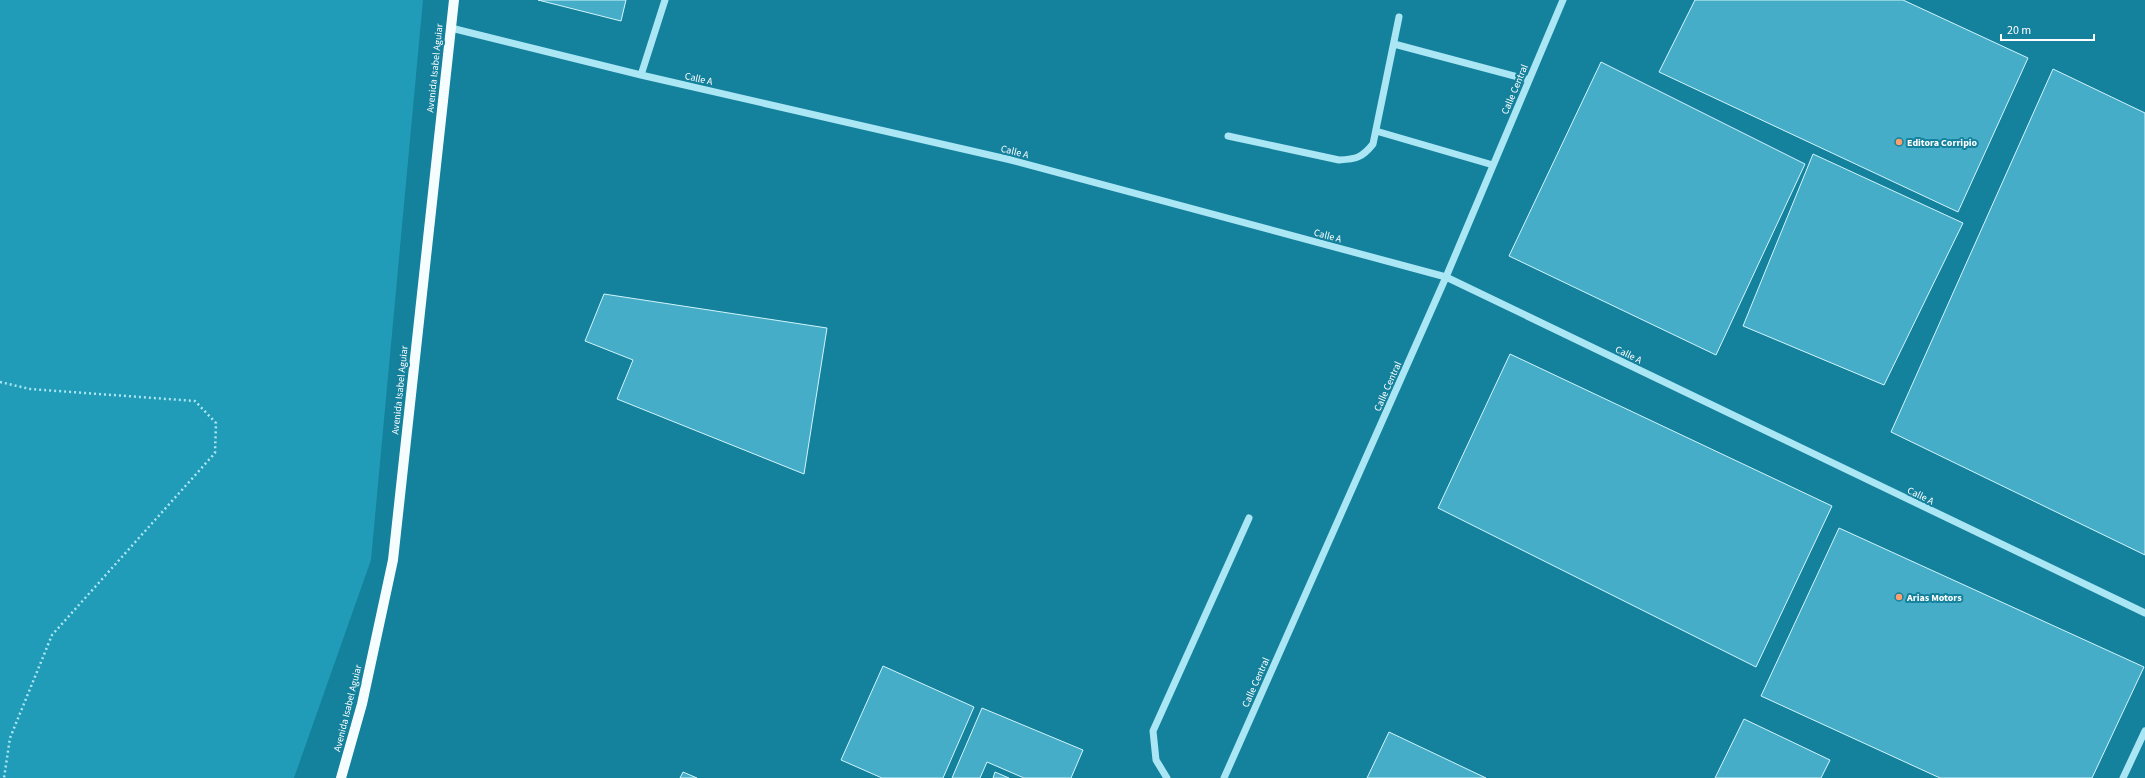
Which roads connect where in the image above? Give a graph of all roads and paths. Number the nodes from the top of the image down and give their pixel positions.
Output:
1 (454, 0) edge
2 (665, 0) edge
3 (1562, 0) edge
4 (1399, 17) dead end
5 (451, 28) junction
6 (1394, 44) junction
7 (641, 75) junction
8 (1529, 80) junction
9 (1376, 130) junction
10 (1228, 136) dead end
11 (1493, 165) junction
12 (1446, 277) junction
13 (0, 382) edge
14 (1249, 518) dead end
15 (2145, 613) edge
16 (2145, 731) edge
17 (4, 778) edge
18 (341, 778) edge
19 (1167, 778) edge
20 (1224, 778) edge
21 (2123, 778) edge

1 - 5 main road, Avenida Isabel Aguiar
2 - 7 street
3 - 8 street, Calle Central
4 - 6 street
5 - 7 street, Calle A
5 - 18 main road, Avenida Isabel Aguiar
6 - 8 street
6 - 9 street
7 - 12 street, Calle A
8 - 11 street, Calle Central
9 - 10 street
9 - 11 street
11 - 12 street, Calle Central
12 - 15 street, Calle A
12 - 20 street, Calle Central
13 - 17 path
14 - 19 street
16 - 21 street

